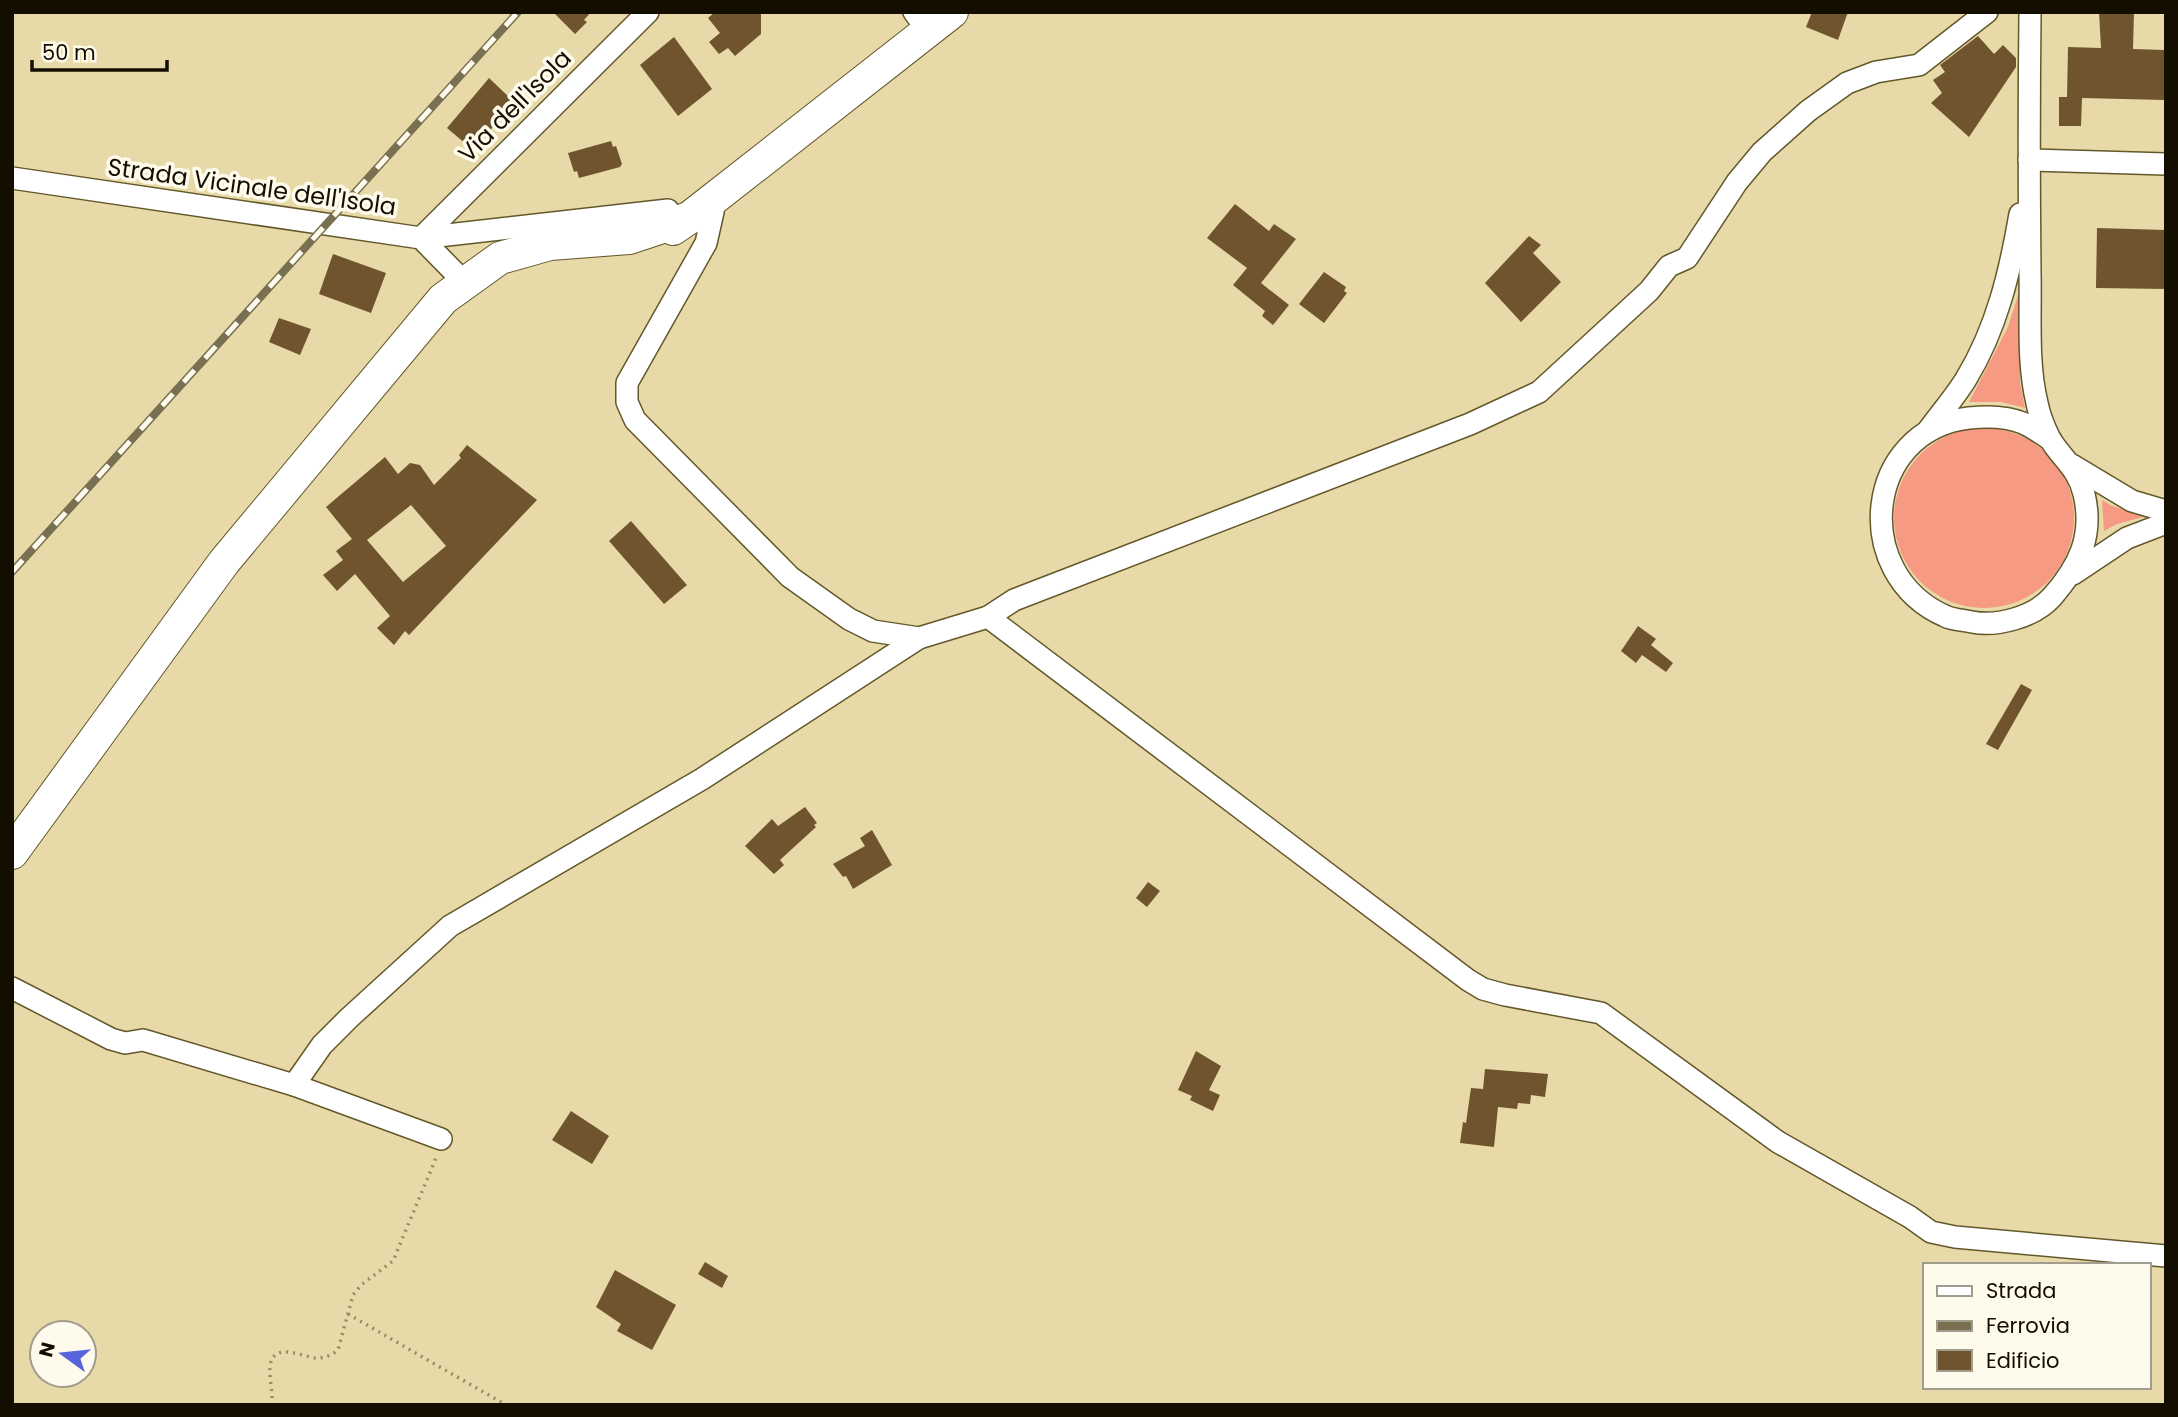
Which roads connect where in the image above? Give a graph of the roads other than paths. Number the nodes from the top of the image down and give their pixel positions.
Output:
1 (648, 12) edge
2 (1987, 12) edge
3 (2030, 12) edge
4 (932, 18) edge
5 (2029, 160) junction
6 (2166, 164) edge
7 (12, 178) edge
8 (690, 209) junction
9 (421, 238) junction
10 (465, 283) junction
11 (1925, 433) junction
12 (2051, 440) junction
13 (2073, 465) junction
14 (2166, 511) edge
15 (2166, 523) edge
16 (2071, 575) junction
17 (988, 617) junction
18 (919, 638) junction
19 (12, 853) edge
20 (12, 988) edge
21 (294, 1085) junction
22 (441, 1139) road end
23 (2166, 1256) edge

1 - 9 street, Via dell'Isola
2 - 17 street
3 - 5 street
4 - 8 main road
5 - 6 street
5 - 11 street
5 - 12 street
7 - 9 street, Strada Vicinale dell'Isola
8 - 9 street
8 - 10 main road
8 - 18 street
9 - 10 street, Strada Vicinale dell'Isola
10 - 19 main road
11 - 12 street
11 - 16 street
12 - 13 street
13 - 14 street
13 - 16 street
15 - 16 street
17 - 18 street
17 - 23 street
18 - 21 street
20 - 21 street
21 - 22 street

